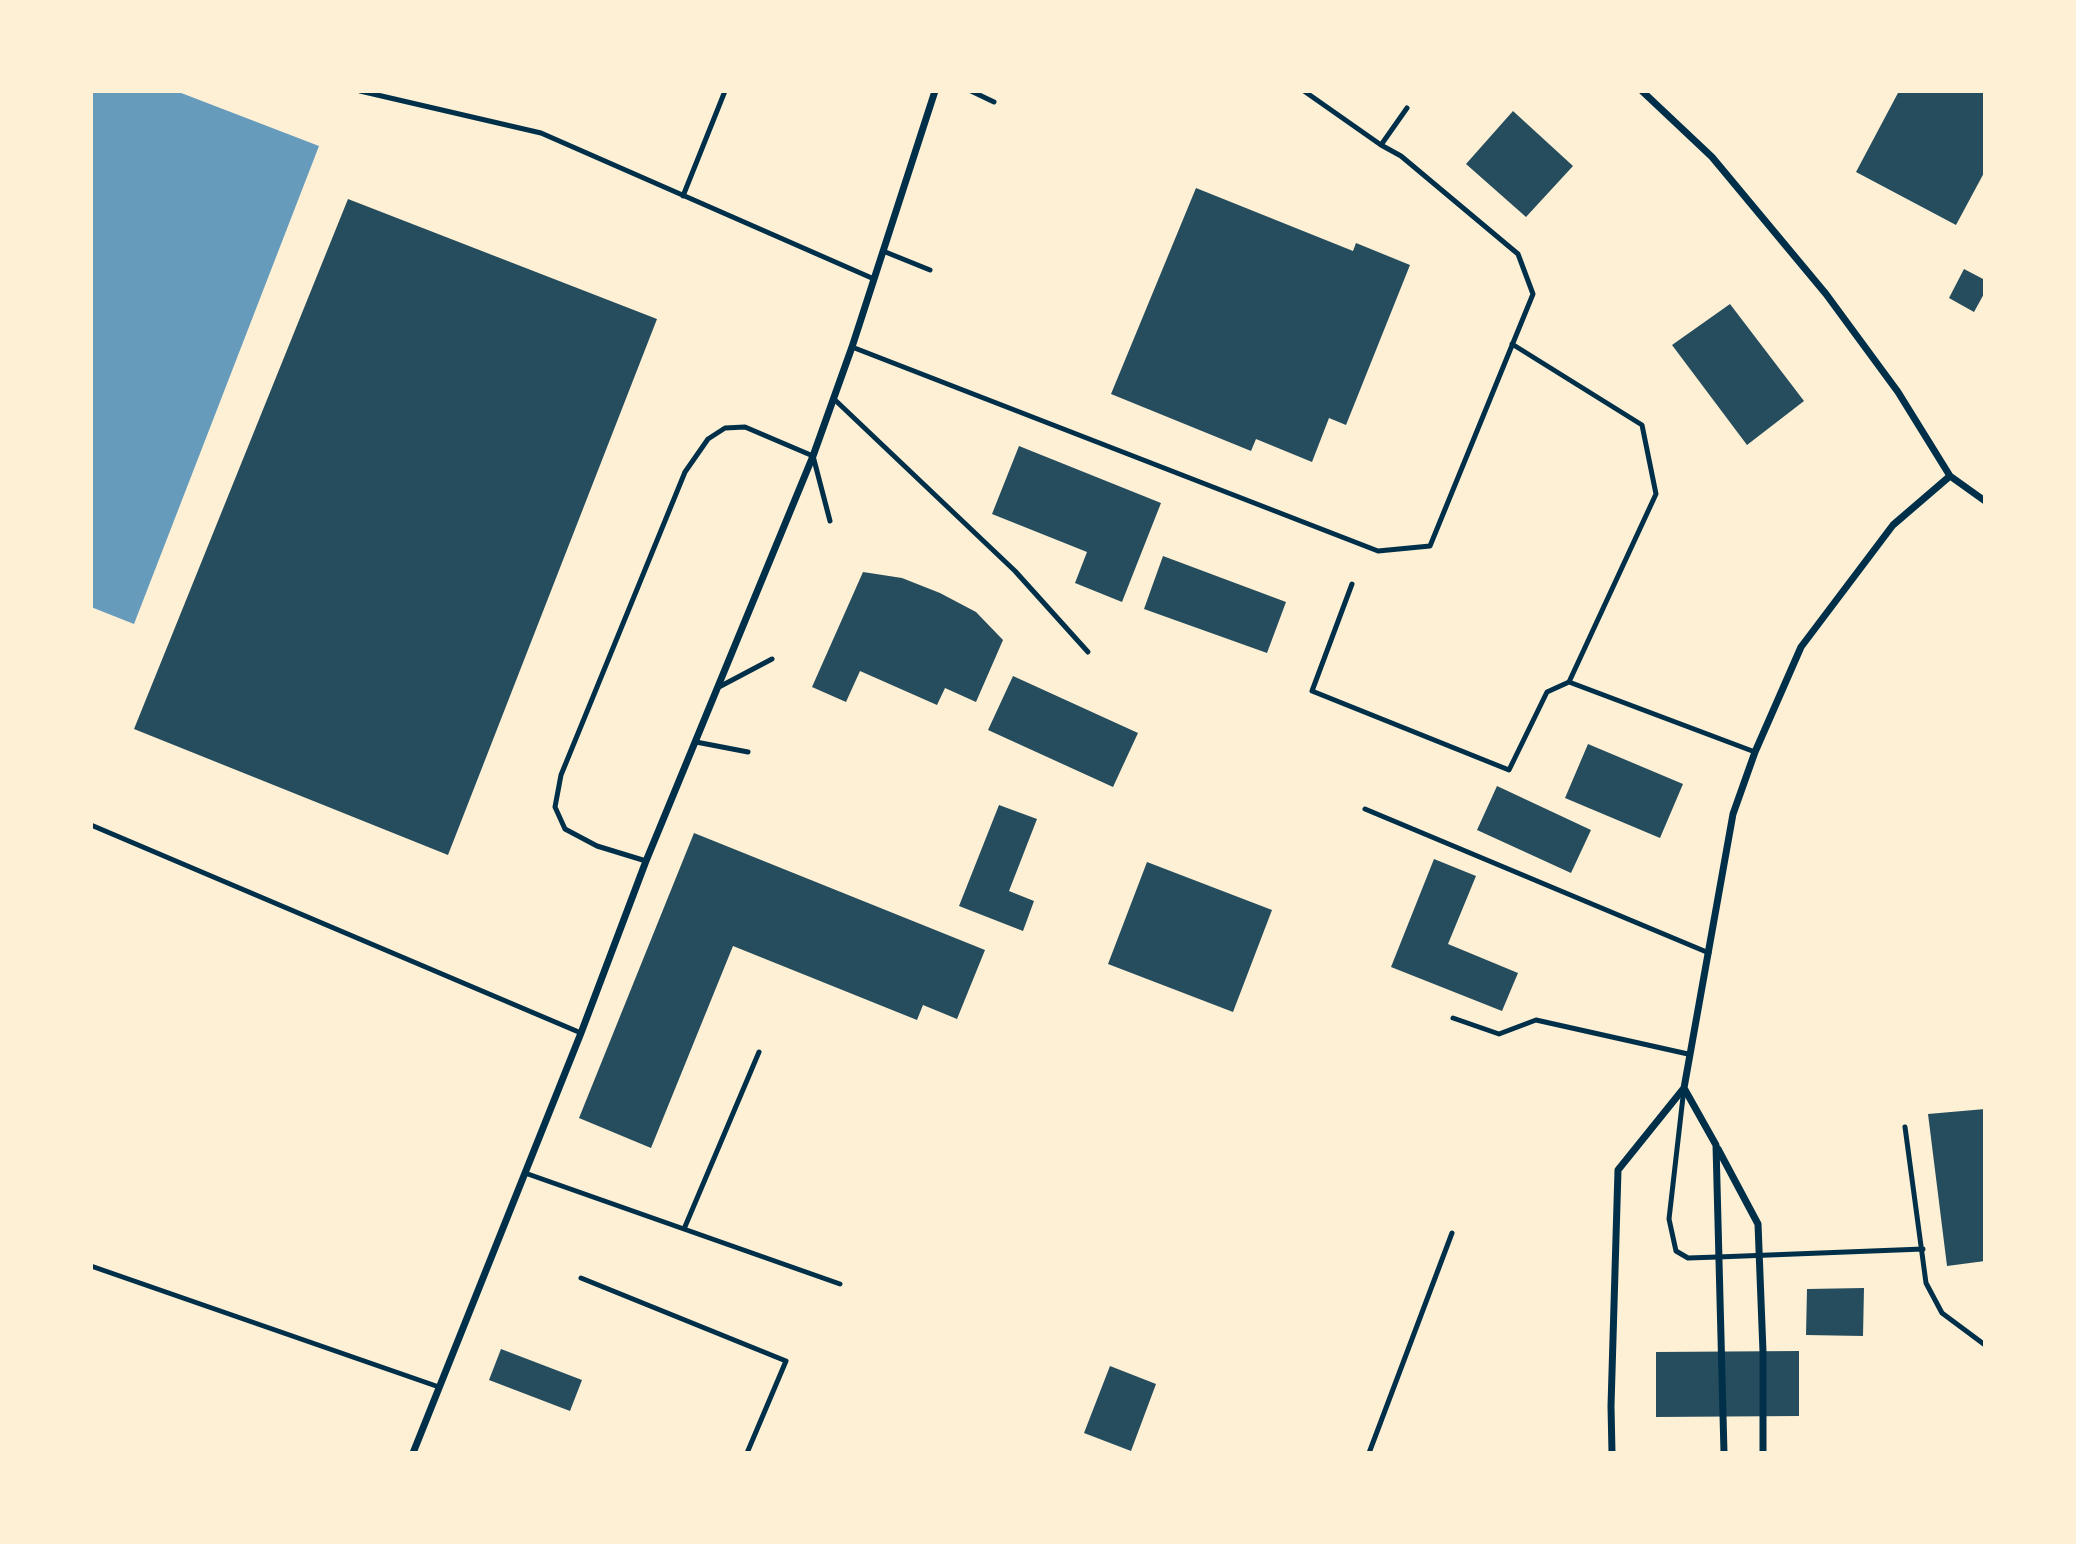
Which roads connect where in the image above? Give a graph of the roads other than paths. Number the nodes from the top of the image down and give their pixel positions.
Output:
1 (360, 91) edge
2 (725, 91) edge
3 (934, 91) edge
4 (971, 91) edge
5 (1304, 91) edge
6 (1642, 91) edge
7 (994, 102) dead end
8 (1406, 108) dead end
9 (1381, 145) junction
10 (683, 195) junction
11 (883, 251) junction
12 (930, 270) dead end
13 (874, 279) junction
14 (1512, 344) junction
15 (852, 346) junction
16 (834, 399) junction
17 (813, 456) junction
18 (1950, 476) junction
19 (1985, 500) edge
20 (830, 521) dead end
21 (1352, 584) dead end
22 (1088, 652) dead end
23 (772, 659) dead end
24 (1569, 682) junction
25 (719, 687) junction
26 (696, 742) junction
27 (748, 752) dead end
28 (1755, 752) junction
29 (1365, 808) dead end
30 (91, 825) edge
31 (646, 861) junction
32 (1709, 953) junction
33 (1453, 1018) dead end
34 (581, 1033) junction
35 (759, 1052) dead end
36 (1688, 1054) junction
37 (1684, 1088) junction
38 (1905, 1127) dead end
39 (1716, 1145) junction
40 (525, 1173) junction
41 (684, 1229) junction
42 (1452, 1233) dead end
43 (1923, 1249) junction
44 (1760, 1256) junction
45 (1718, 1257) junction
46 (91, 1266) edge
47 (581, 1279) dead end
48 (841, 1284) dead end
49 (1985, 1345) edge
50 (439, 1387) junction
51 (413, 1453) edge
52 (747, 1453) edge
53 (1369, 1453) edge
54 (1612, 1453) edge
55 (1724, 1453) edge
56 (1763, 1453) edge

1 - 10 lane
2 - 10 lane
3 - 11 street
4 - 7 lane
5 - 9 lane
6 - 18 street
8 - 9 lane
9 - 14 lane
10 - 13 lane
11 - 12 lane
11 - 13 street
13 - 15 street
14 - 15 lane
14 - 24 lane
15 - 16 street
16 - 17 street
16 - 22 lane
17 - 20 lane
17 - 25 street
17 - 31 lane
18 - 19 street
18 - 28 street
21 - 24 lane
23 - 25 lane
24 - 28 lane
25 - 26 street
26 - 27 lane
26 - 31 street
28 - 32 street
29 - 32 lane
30 - 34 lane
31 - 34 street
32 - 36 street
33 - 36 lane
34 - 40 street
35 - 41 lane
36 - 37 street
37 - 39 street
37 - 45 lane
37 - 54 street
38 - 43 lane
39 - 44 street
39 - 45 street
40 - 41 lane
40 - 50 street
41 - 48 lane
42 - 53 lane
43 - 44 lane
43 - 49 lane
44 - 45 lane
44 - 56 street
45 - 55 street
46 - 50 lane
47 - 52 lane
50 - 51 street

